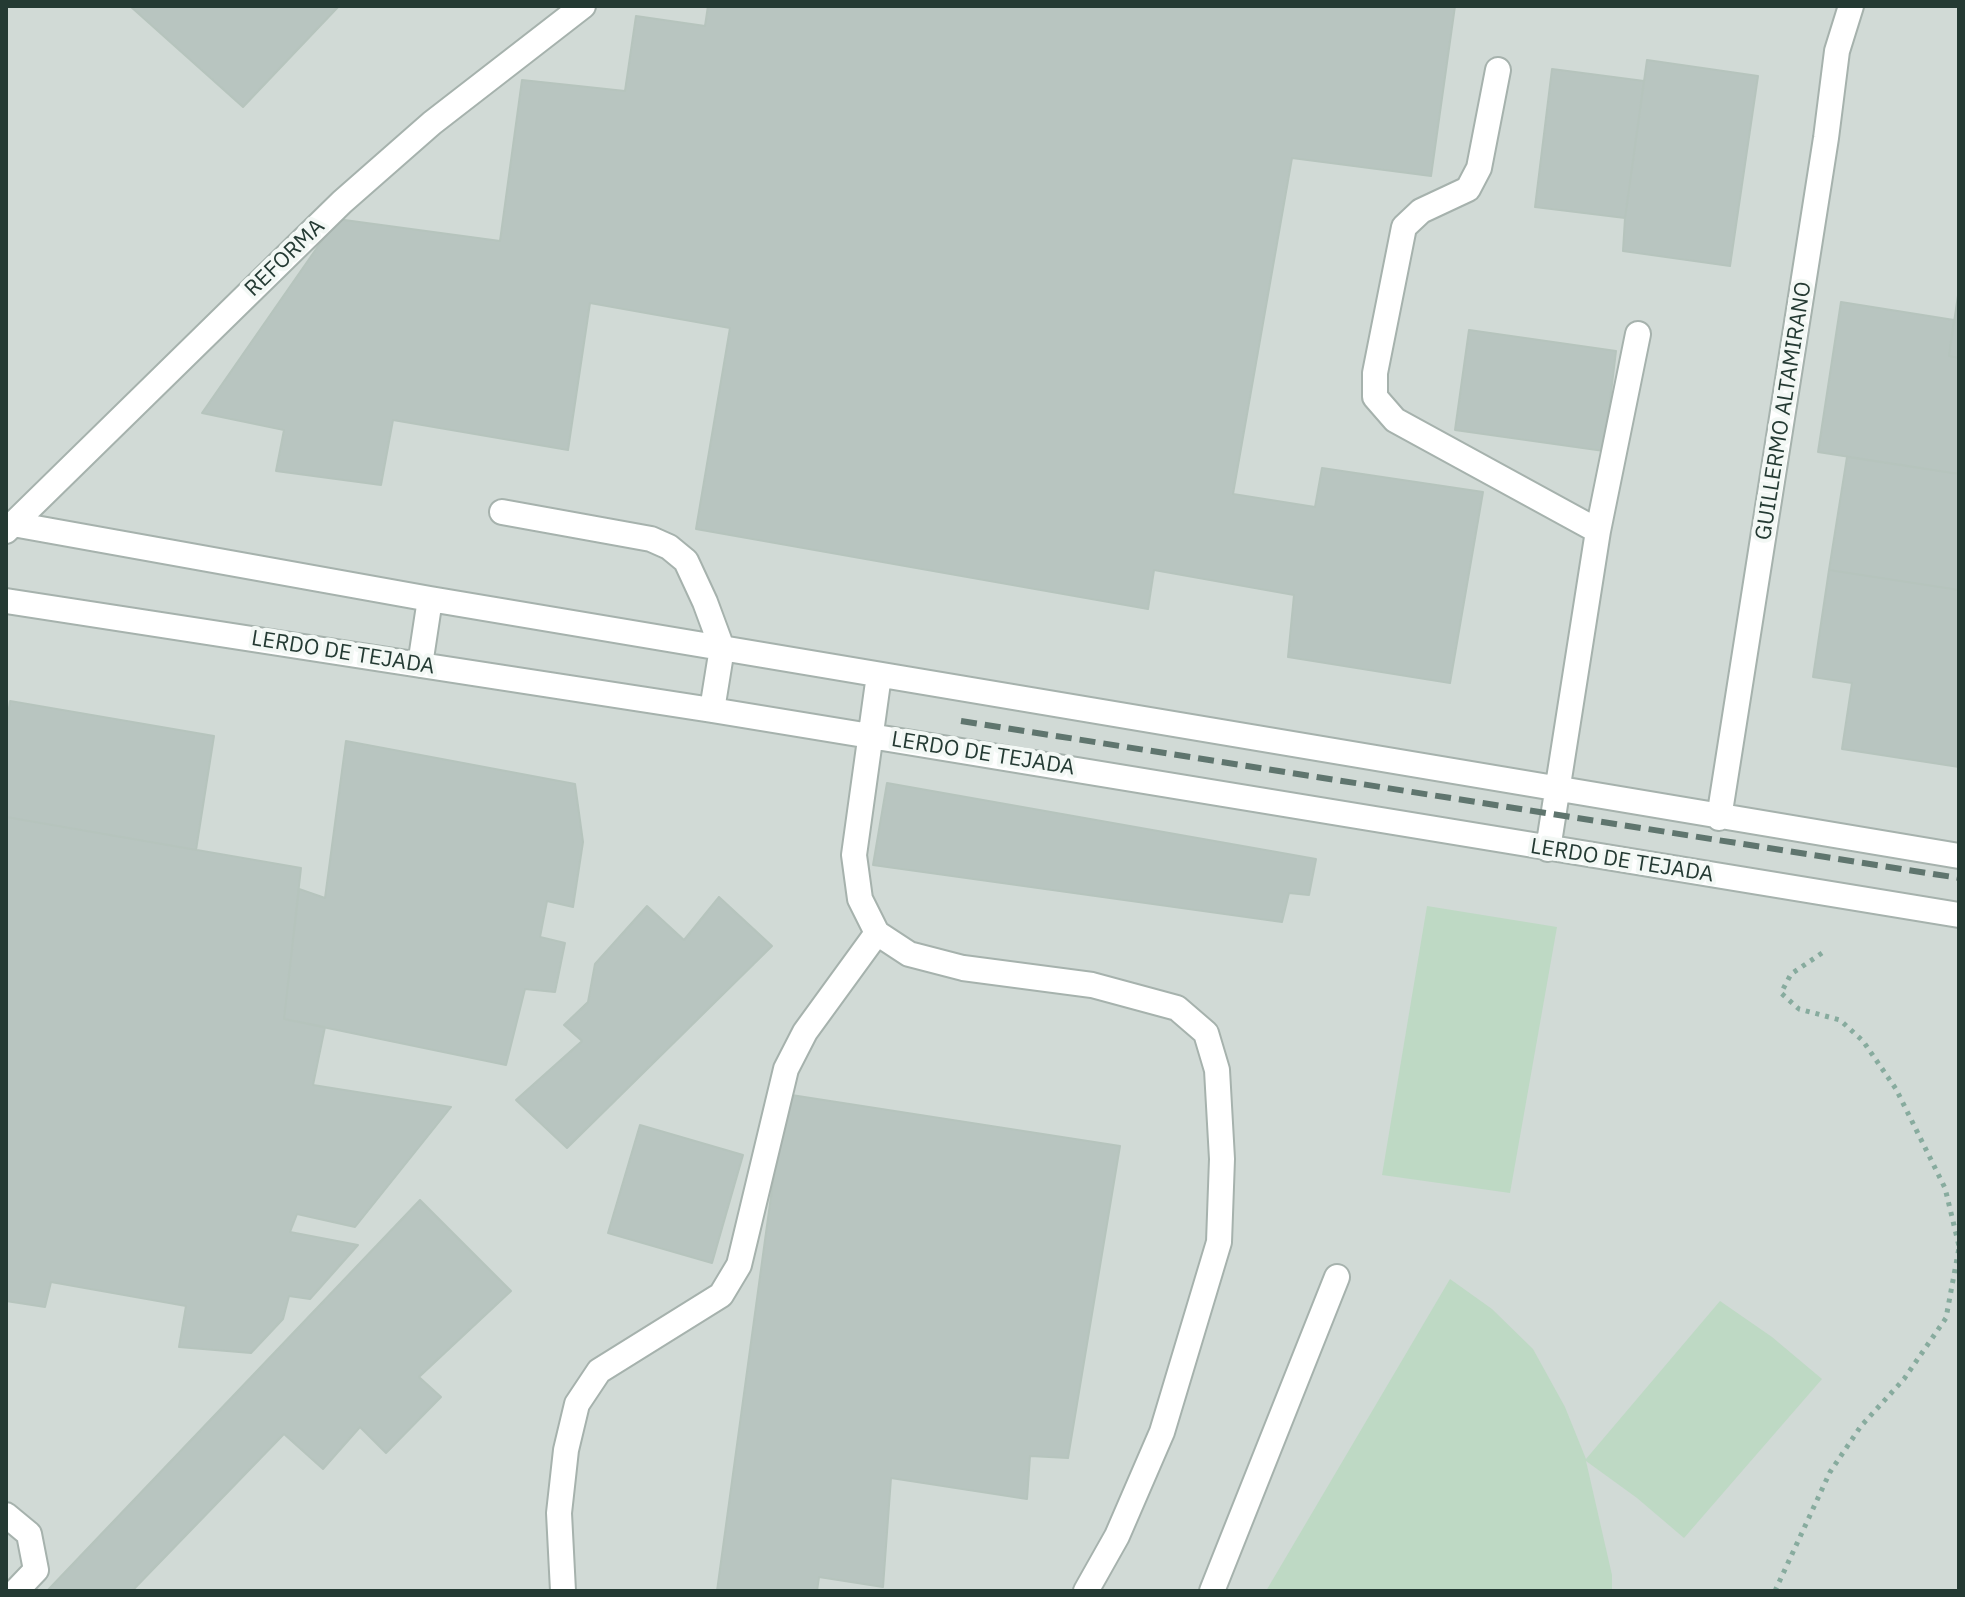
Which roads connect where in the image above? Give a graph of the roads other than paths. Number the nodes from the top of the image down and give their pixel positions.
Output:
1 (583, 6) edge
2 (1851, 6) edge
3 (1498, 70) dead end
4 (1638, 334) dead end
5 (502, 512) dead end
6 (9, 528) edge
7 (1598, 531) junction
8 (430, 599) junction
9 (6, 601) edge
10 (722, 648) junction
11 (420, 665) junction
12 (879, 675) junction
13 (712, 710) junction
14 (871, 735) junction
15 (1557, 790) junction
16 (1719, 818) junction
17 (1548, 849) junction
18 (1959, 856) edge
19 (1959, 915) edge
20 (877, 933) junction
21 (1337, 1277) dead end
22 (6, 1515) edge
23 (16, 1591) edge
24 (563, 1591) edge
25 (1086, 1591) edge
26 (1212, 1591) edge

1 - 6 lane, REFORMA
2 - 16 lane, GUILLERMO ALTAMIRANO
3 - 7 lane
4 - 7 lane
5 - 10 lane
6 - 8 lane
7 - 15 lane
8 - 10 lane
8 - 11 lane
9 - 11 lane, LERDO DE TEJADA
10 - 12 lane
10 - 13 lane
11 - 13 lane, LERDO DE TEJADA
12 - 14 lane
12 - 15 lane
13 - 14 lane, LERDO DE TEJADA
14 - 17 lane, LERDO DE TEJADA
14 - 20 lane
15 - 16 lane
15 - 17 lane
16 - 18 lane
17 - 19 lane, LERDO DE TEJADA
20 - 24 lane
20 - 25 lane
21 - 26 lane
22 - 23 lane

